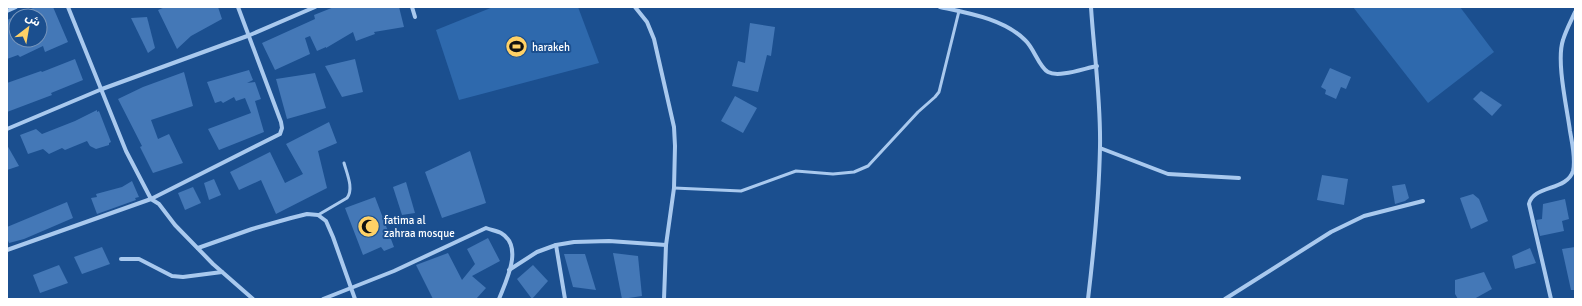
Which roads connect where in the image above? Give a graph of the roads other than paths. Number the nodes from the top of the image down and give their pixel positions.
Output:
1 (16, 7) edge
2 (68, 7) edge
3 (238, 7) edge
4 (315, 7) edge
5 (412, 7) edge
6 (635, 7) edge
7 (940, 7) edge
8 (1091, 7) edge
9 (959, 9) edge
10 (7, 11) edge
11 (1575, 12) edge
12 (415, 17) dead end
13 (250, 35) junction
14 (1096, 66) junction
15 (102, 89) junction
16 (7, 129) edge
17 (1100, 148) junction
18 (344, 163) dead end
19 (1239, 178) dead end
20 (674, 188) junction
21 (151, 198) junction
22 (1423, 201) dead end
23 (318, 215) junction
24 (556, 245) junction
25 (666, 245) junction
26 (198, 248) junction
27 (7, 250) edge
28 (121, 259) dead end
29 (509, 270) junction
30 (222, 272) junction
31 (351, 288) junction
32 (253, 299) edge
33 (323, 299) edge
34 (355, 299) edge
35 (499, 299) edge
36 (565, 299) edge
37 (664, 299) edge
38 (1088, 299) edge
39 (1225, 299) edge
40 (1551, 299) edge

1 - 10 street
2 - 15 street
3 - 13 street
4 - 13 street
5 - 12 street
6 - 20 street
7 - 9 street
8 - 14 street
9 - 14 street
9 - 20 lane
11 - 40 street
13 - 15 street
13 - 21 street
14 - 17 street
15 - 16 street
15 - 21 street
17 - 19 street
17 - 38 street
18 - 23 lane
20 - 25 street
21 - 26 street
21 - 27 street
22 - 39 street
23 - 26 street
23 - 31 street
24 - 25 street
24 - 29 street
24 - 36 street
25 - 37 street
26 - 30 street
28 - 30 street
29 - 31 street
29 - 35 street
30 - 32 street
31 - 33 street
31 - 34 street

